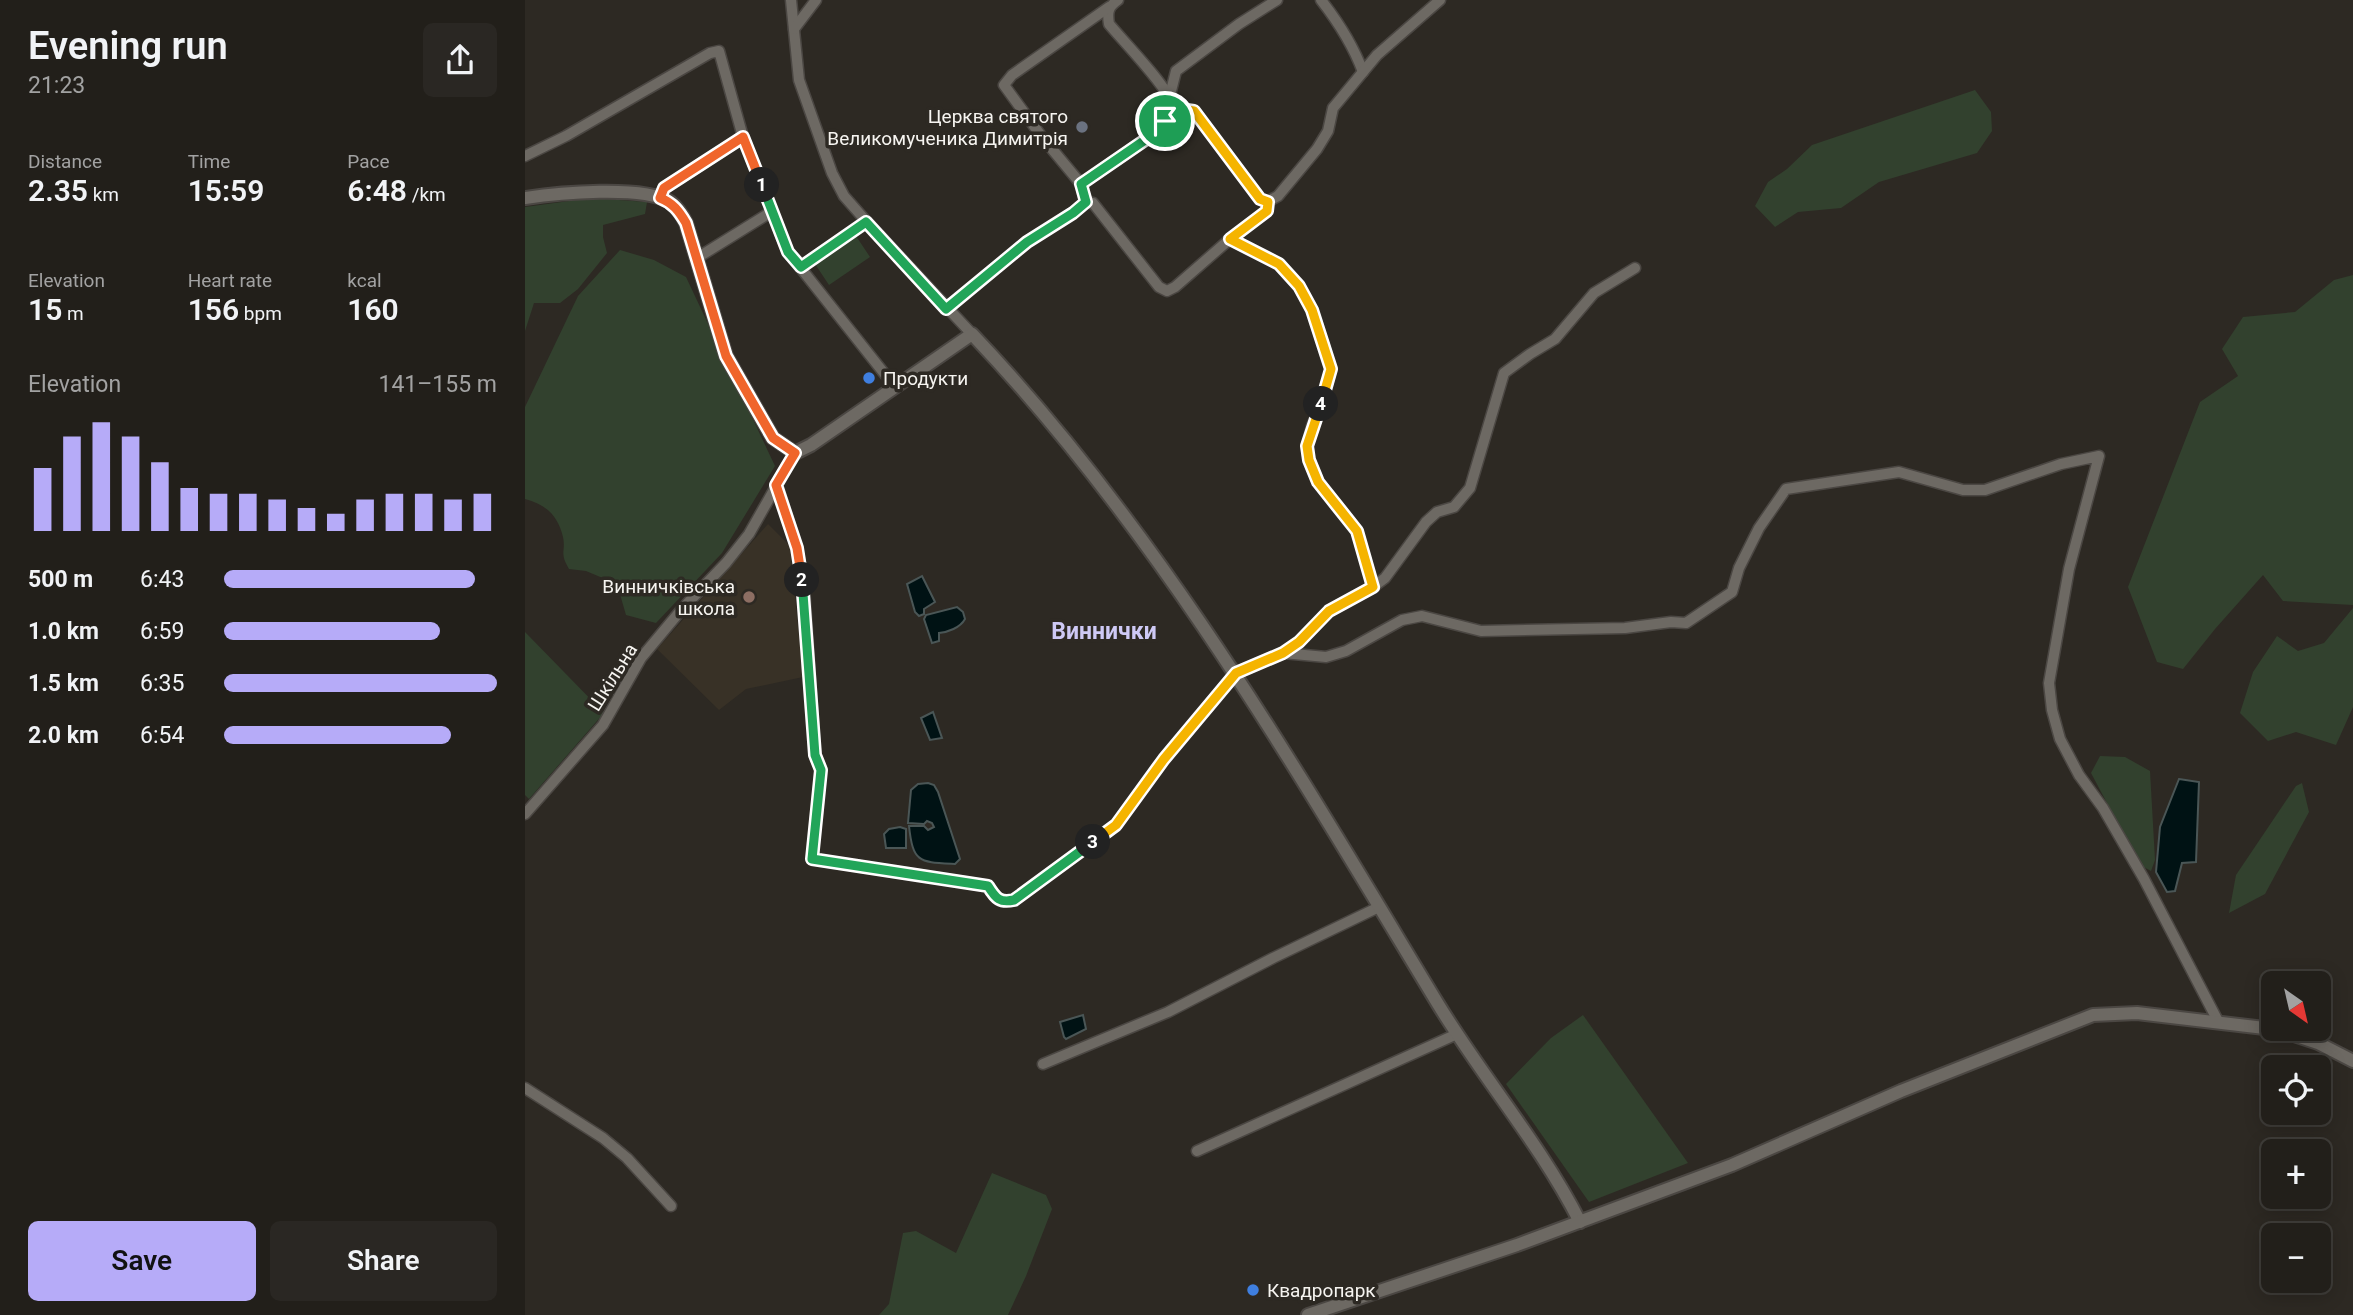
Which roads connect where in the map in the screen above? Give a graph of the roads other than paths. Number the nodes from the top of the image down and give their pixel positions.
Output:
1 (792, 0) edge
2 (816, 0) edge
3 (1277, 0) edge
4 (1321, 0) edge
5 (1440, 0) edge
6 (1114, 3) edge
7 (794, 29) junction
8 (1363, 72) junction
9 (1169, 99) junction
10 (1165, 121) junction
11 (743, 137) junction
12 (525, 156) edge
13 (1081, 184) junction
14 (525, 198) edge
15 (660, 198) junction
16 (1086, 202) junction
17 (1268, 202) junction
18 (771, 212) junction
19 (866, 222) junction
20 (1230, 239) junction
21 (697, 258) junction
22 (801, 267) junction
23 (1635, 268) dead end
24 (946, 309) junction
25 (972, 334) junction
26 (895, 387) junction
27 (795, 453) junction
28 (776, 485) junction
29 (1373, 587) junction
30 (1283, 653) junction
31 (1236, 673) junction
32 (525, 814) edge
33 (1379, 907) junction
34 (2219, 1023) junction
35 (2261, 1028) edge
36 (1457, 1034) junction
37 (2312, 1041) edge
38 (2353, 1061) edge
39 (1043, 1065) dead end
40 (525, 1088) edge
41 (1197, 1151) dead end
42 (671, 1206) dead end
43 (1580, 1222) junction
44 (1308, 1315) edge

1 - 7 street
2 - 7 street
3 - 9 street
4 - 8 street
5 - 8 street
6 - 9 street
6 - 13 street
7 - 19 street
8 - 17 street
9 - 10 street
10 - 13 street
10 - 17 street
11 - 12 street
11 - 15 street
11 - 18 street
13 - 16 street
14 - 15 street
15 - 21 street
16 - 20 street
16 - 24 street
17 - 20 street
18 - 21 street
18 - 22 street
19 - 22 street
19 - 24 street
20 - 29 street
21 - 27 street
22 - 26 street
23 - 29 street
24 - 25 street
25 - 26 street
25 - 31 street
26 - 27 street
27 - 28 street, Шкільна
28 - 31 street
28 - 32 street, Шкільна
29 - 30 street
30 - 31 street
30 - 34 street
31 - 33 street
33 - 36 street
33 - 39 street
34 - 35 street
34 - 43 street
36 - 41 street
36 - 43 street
37 - 38 street
40 - 42 street
43 - 44 street

